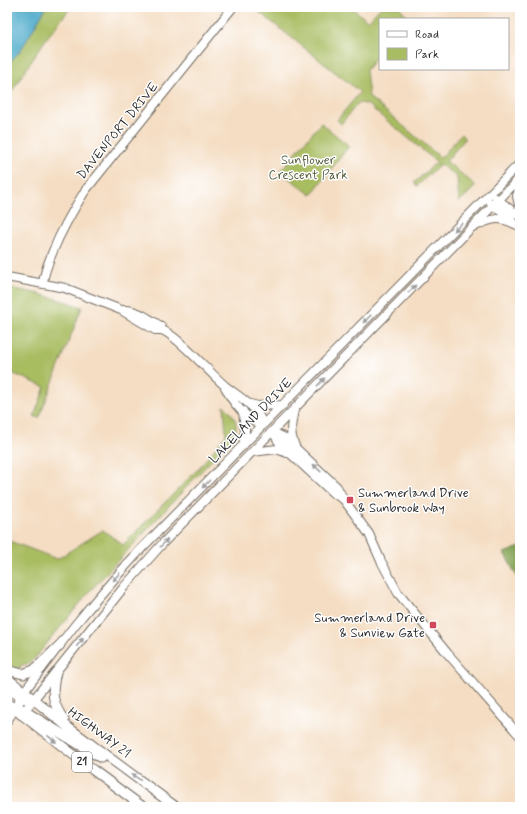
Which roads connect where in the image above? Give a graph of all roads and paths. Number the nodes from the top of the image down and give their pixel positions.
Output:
1 (233, 7) edge
2 (520, 163) edge
3 (520, 178) edge
4 (520, 186) edge
5 (488, 196) junction
6 (497, 203) junction
7 (520, 210) edge
8 (519, 223) edge
9 (472, 228) junction
10 (7, 277) edge
11 (43, 283) junction
12 (223, 384) junction
13 (250, 404) junction
14 (283, 405) junction
15 (294, 410) junction
16 (243, 411) junction
17 (277, 421) junction
18 (263, 425) junction
19 (273, 432) junction
20 (260, 434) junction
21 (243, 446) junction
22 (296, 448) junction
23 (252, 452) junction
24 (291, 455) junction
25 (344, 500) junction
26 (60, 645) junction
27 (7, 670) edge
28 (56, 672) junction
29 (7, 678) edge
30 (7, 688) edge
31 (22, 695) junction
32 (34, 699) junction
33 (16, 708) edge
34 (7, 720) edge
35 (70, 728) junction
36 (520, 736) edge
37 (115, 762) junction
38 (143, 807) edge
39 (176, 807) edge

1 - 11 main road, DAVENPORT DRIVE
2 - 5 main road, LAKELAND DRIVE
3 - 6 main road, LAKELAND DRIVE
4 - 7 main road
5 - 6 main road
5 -> 14 main road, LAKELAND DRIVE
6 - 8 main road
6 - 9 main road, LAKELAND DRIVE
8 - 9 main road
15 -> 9 main road, LAKELAND DRIVE
10 - 11 main road
11 - 12 main road
12 - 13 main road
12 - 16 main road
13 - 14 main road
13 - 18 main road
14 - 17 main road
14 - 18 main road, LAKELAND DRIVE
15 - 17 main road
15 - 19 main road, LAKELAND DRIVE
15 - 22 main road
16 - 18 main road
16 - 21 main road
17 - 18 main road
17 - 19 main road
18 - 20 main road
18 - 21 main road, LAKELAND DRIVE
19 - 20 main road
19 - 22 main road
19 - 23 main road, LAKELAND DRIVE
19 - 24 main road
20 - 21 main road
20 - 23 main road
21 -> 26 main road, LAKELAND DRIVE
25 -> 22 main road
23 - 24 main road
28 -> 23 main road, LAKELAND DRIVE
24 - 25 main road
25 - 36 main road
26 - 27 main road
26 - 31 main road, LAKELAND DRIVE
28 - 32 main road, LAKELAND DRIVE
28 - 35 main road
29 - 31 main road, HIGHWAY 21 / 21
30 - 31 main road
31 - 32 main road, HIGHWAY 21 / 21
31 - 33 main road
32 - 33 main road, LAKELAND DRIVE
32 - 35 main road, HIGHWAY 21 / 21
33 - 34 main road
33 - 37 main road
33 -> 38 main road, 21
35 - 37 main road, HIGHWAY 21 / 21
39 -> 37 main road, HIGHWAY 21 / 21

